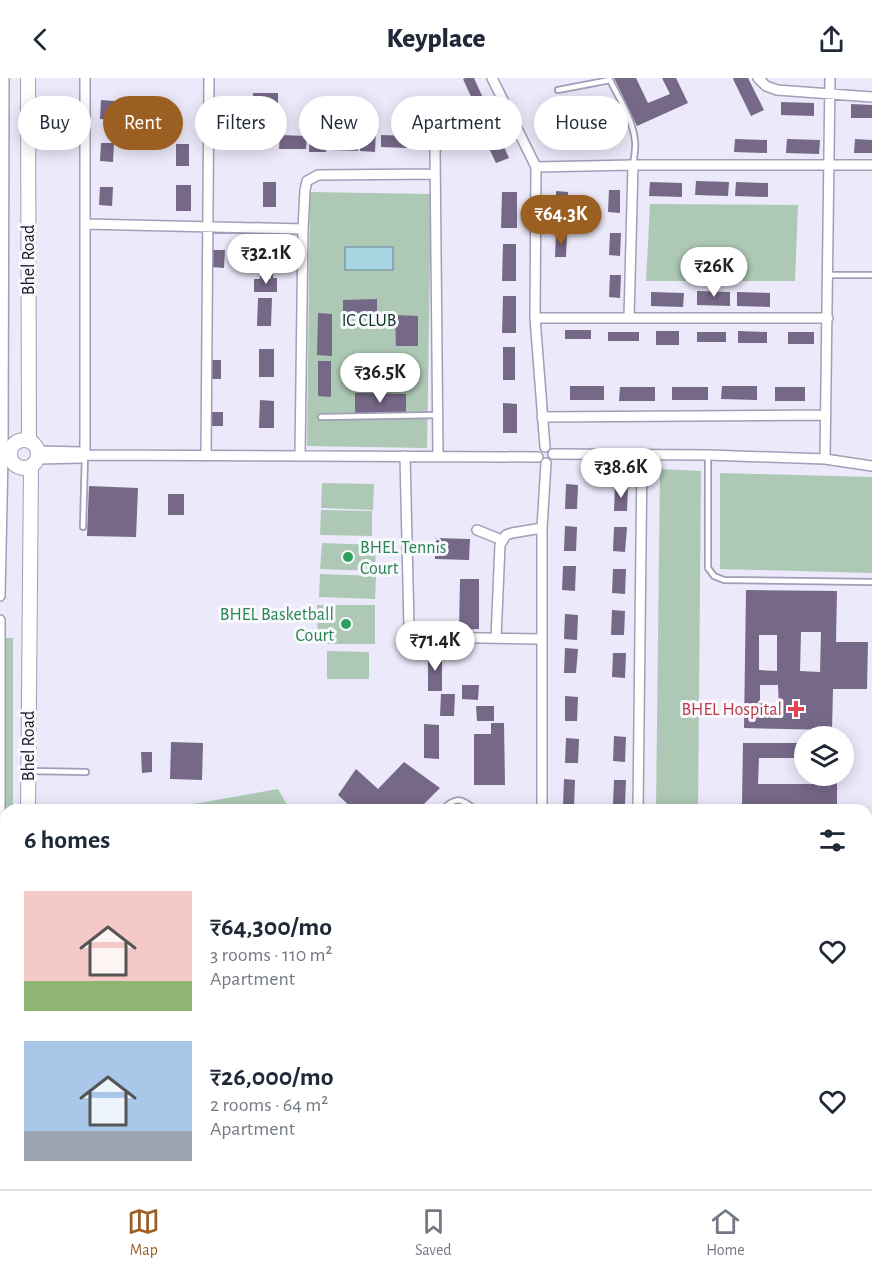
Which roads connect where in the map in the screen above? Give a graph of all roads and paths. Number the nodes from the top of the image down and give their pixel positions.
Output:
1 (4, 78) edge
2 (28, 78) edge
3 (85, 78) edge
4 (209, 78) edge
5 (492, 78) edge
6 (758, 78) edge
7 (830, 78) edge
8 (610, 79) edge
9 (558, 90) dead end
10 (830, 95) junction
11 (872, 97) edge
12 (435, 150) edge
13 (633, 165) junction
14 (829, 165) junction
15 (872, 165) edge
16 (536, 167) junction
17 (435, 174) junction
18 (85, 224) junction
19 (208, 226) junction
20 (303, 229) junction
21 (828, 275) junction
22 (872, 275) edge
23 (535, 318) junction
24 (629, 318) junction
25 (828, 318) junction
26 (438, 415) junction
27 (826, 415) junction
28 (321, 417) dead end
29 (542, 417) junction
30 (545, 447) junction
31 (34, 454) junction
32 (554, 454) junction
33 (5, 455) edge
34 (85, 455) junction
35 (300, 455) junction
36 (642, 455) junction
37 (708, 455) junction
38 (206, 456) junction
39 (405, 456) junction
40 (438, 456) junction
41 (825, 459) junction
42 (542, 460) junction
43 (872, 466) edge
44 (83, 527) dead end
45 (542, 528) junction
46 (477, 530) dead end
47 (502, 540) junction
48 (872, 582) edge
49 (0, 596) edge
50 (0, 620) edge
51 (496, 638) junction
52 (541, 639) junction
53 (28, 771) junction
54 (86, 771) dead end
55 (0, 804) edge
56 (28, 804) edge
57 (449, 804) edge
58 (467, 804) edge
59 (542, 804) edge
60 (638, 804) edge

1 - 33 street
2 - 31 street, Bhel Road
3 - 18 street
4 - 19 street
5 - 16 street
6 - 10 street
7 - 10 street
8 - 9 lane
8 - 13 lane
10 - 11 street
10 - 14 street
12 - 17 street
13 - 14 street
13 - 16 street
13 - 24 street
14 - 15 street
14 - 21 street
16 - 23 street
17 - 20 street
17 - 26 street
18 - 19 street
18 - 34 street
19 - 20 street
19 - 38 street
20 - 35 street
21 - 22 lane
21 - 25 street
23 - 24 street
23 - 29 street
24 - 25 street
25 - 27 street
26 - 28 lane
26 - 40 street
27 - 29 street
27 - 41 street
29 - 30 street
30 - 32 street
30 - 42 street
31 - 33 street
31 - 33 street
31 - 34 street
31 - 53 street, Bhel Road
32 - 36 street
32 - 42 street
33 - 49 street
34 - 38 street
34 - 44 lane
35 - 38 street
35 - 39 street
36 - 37 street
36 - 60 street
37 - 41 street
37 - 48 lane
39 - 40 street
39 - 51 street
40 - 42 street
41 - 43 street
42 - 45 street
45 - 47 street
45 - 52 street
46 - 47 street
47 - 51 street
50 - 55 street
51 - 52 street
52 - 59 street
53 - 54 lane
53 - 56 street, Bhel Road
57 - 58 lane

